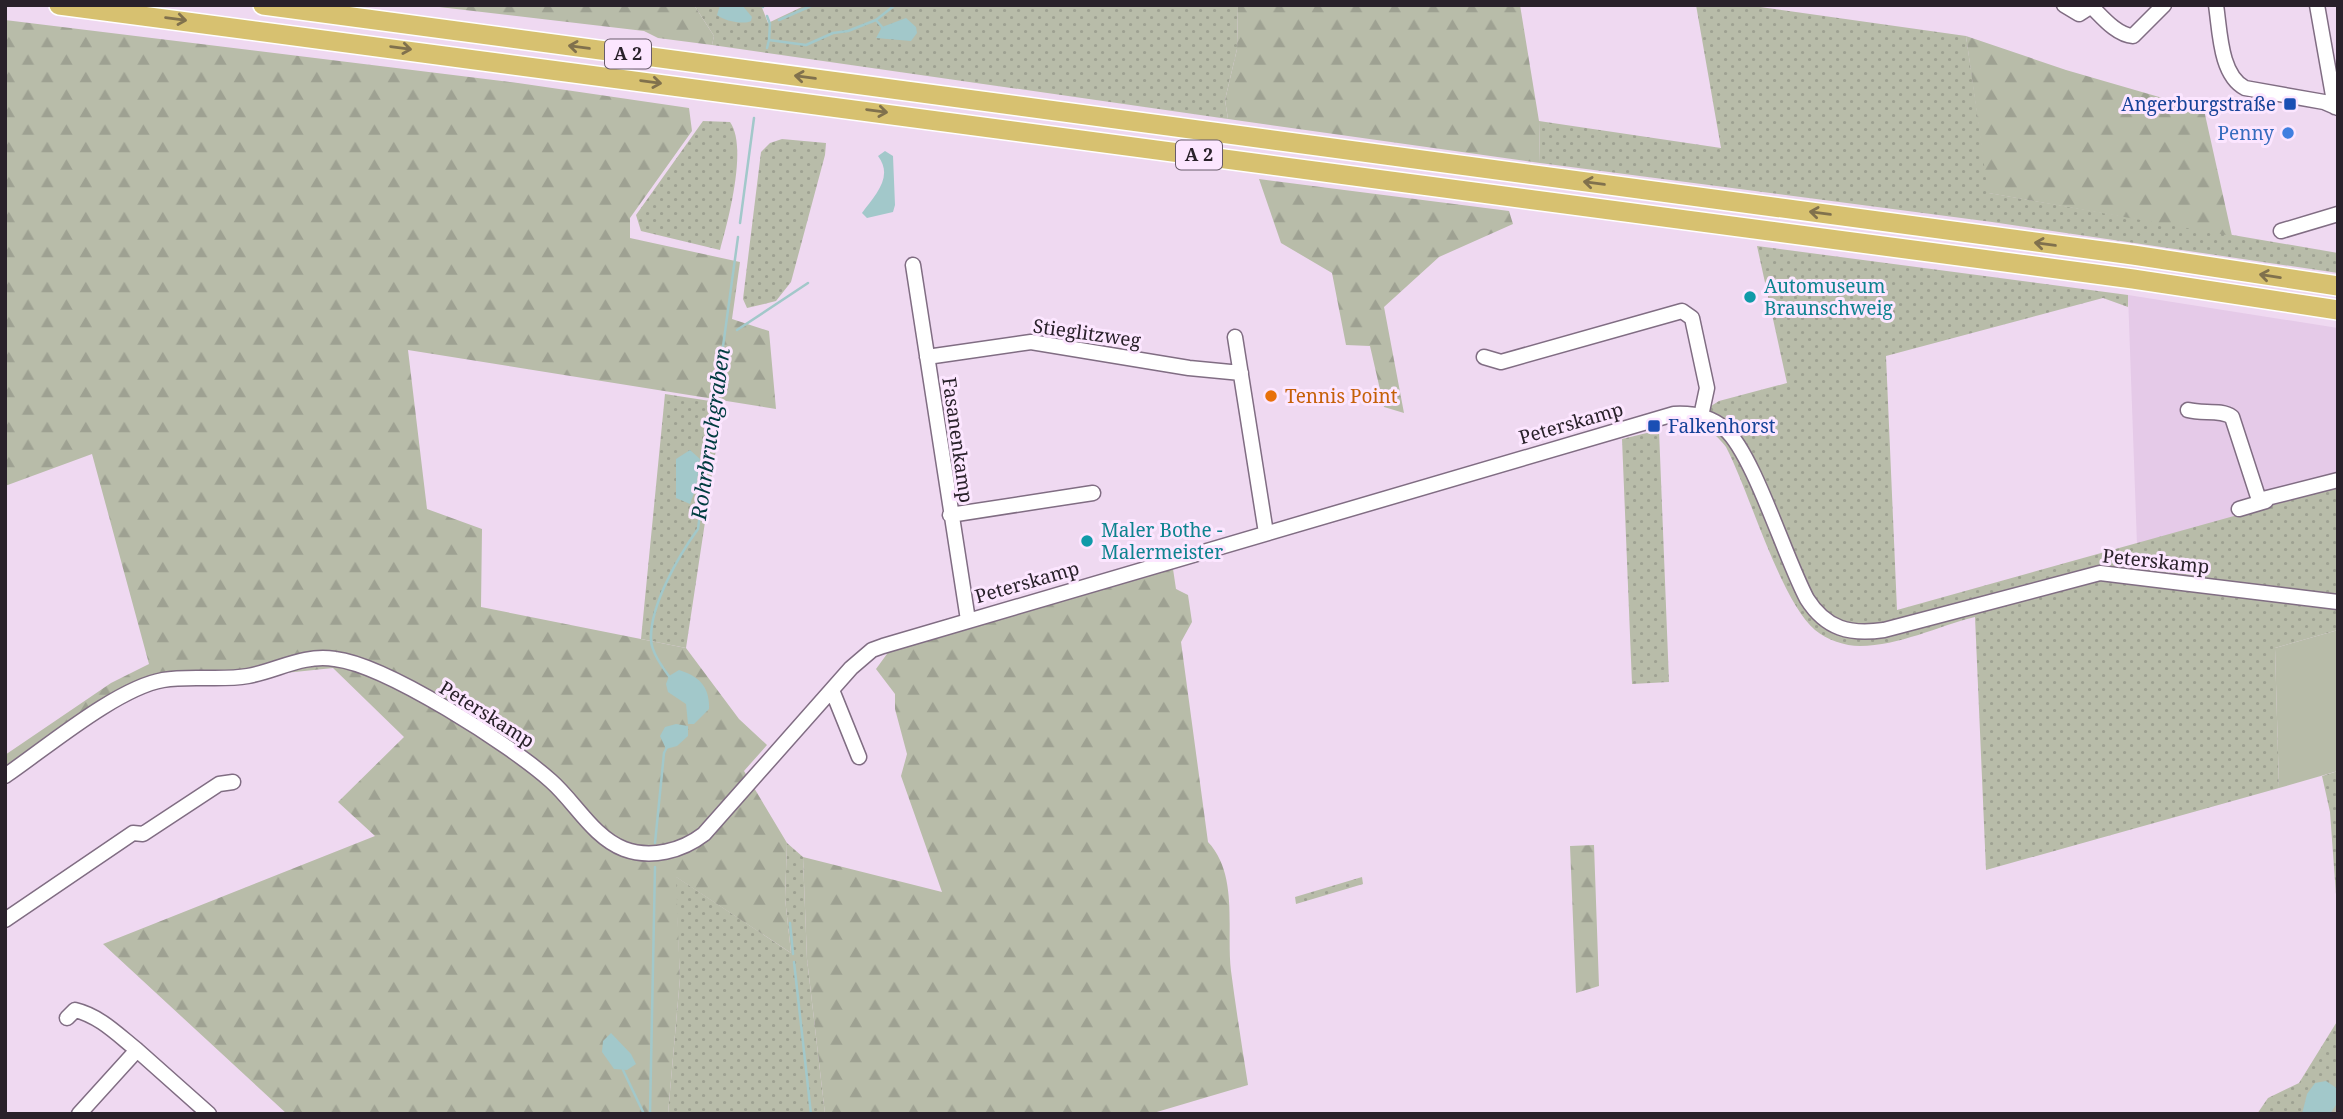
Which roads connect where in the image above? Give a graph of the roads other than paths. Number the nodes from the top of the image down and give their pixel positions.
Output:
1 (59, 5) edge
2 (263, 5) edge
3 (2064, 5) edge
4 (2164, 5) edge
5 (2216, 5) edge
6 (2317, 5) edge
7 (2093, 6) edge
8 (2336, 107) edge
9 (2338, 214) edge
10 (2281, 231) dead end
11 (913, 265) dead end
12 (2338, 286) edge
13 (2338, 310) edge
14 (1235, 337) dead end
15 (927, 357) junction
16 (1484, 358) dead end
17 (1241, 373) junction
18 (2188, 410) dead end
19 (1700, 416) junction
20 (2338, 480) edge
21 (1093, 493) dead end
22 (2266, 501) junction
23 (2239, 509) dead end
24 (950, 515) junction
25 (1266, 533) junction
26 (2338, 602) edge
27 (968, 620) junction
28 (832, 690) junction
29 (859, 757) dead end
30 (5, 776) edge
31 (233, 782) dead end
32 (5, 920) edge
33 (67, 1018) dead end
34 (137, 1050) junction
35 (79, 1114) edge
36 (209, 1114) edge

1 -> 13 highway, A 2
12 -> 2 highway, A 2
3 - 7 street
4 - 7 street
5 - 8 street
6 - 8 street
9 - 10 street
11 - 15 street, Fasanenkamp
14 - 17 street
15 - 17 street, Stieglitzweg
15 - 24 street, Fasanenkamp
16 - 19 street
17 - 25 street
18 - 22 street
19 - 25 street, Peterskamp
19 - 26 street, Peterskamp
20 - 22 street
21 - 24 street
22 - 23 street
24 - 27 street, Fasanenkamp
25 - 27 street, Peterskamp
27 - 28 street, Peterskamp
28 - 29 street
28 - 30 street, Peterskamp
31 - 32 street
33 - 34 street
34 - 35 street
34 - 36 street

